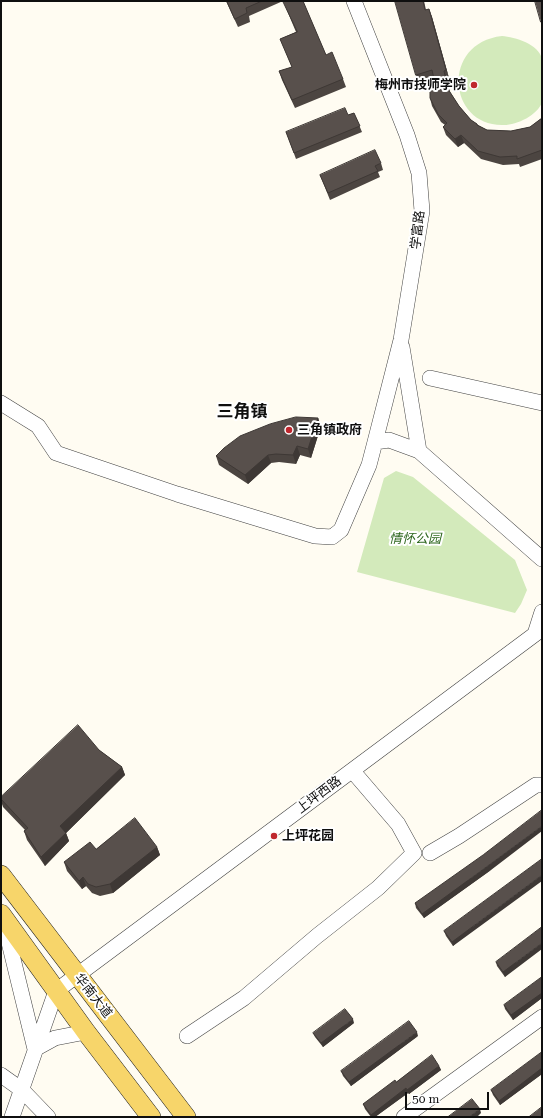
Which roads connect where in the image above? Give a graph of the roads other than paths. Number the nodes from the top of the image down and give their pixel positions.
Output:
1 (354, 1) edge
2 (401, 340) junction
3 (430, 378) dead end
4 (1, 403) edge
5 (542, 403) edge
6 (375, 442) junction
7 (419, 451) junction
8 (540, 559) edge
9 (542, 612) edge
10 (540, 633) edge
11 (356, 775) junction
12 (542, 785) edge
13 (430, 853) dead end
14 (1, 875) edge
15 (2, 916) edge
16 (79, 979) junction
17 (56, 991) junction
18 (542, 1017) edge
19 (86, 1032) junction
20 (187, 1036) dead end
21 (35, 1049) junction
22 (1, 1075) edge
23 (22, 1090) junction
24 (12, 1117) edge
25 (48, 1117) edge
26 (151, 1117) edge
27 (186, 1117) edge
28 (404, 1117) edge

1 - 2 street, 学富路
2 - 6 street, 学富路
2 - 7 street
3 - 5 street
4 - 6 street, 学富路
6 - 7 street
7 - 8 street
9 - 10 street
10 - 11 street, 上坪西路
10 - 16 street, 上坪西路
11 - 16 street, 上坪西路
11 - 20 street
12 - 13 street
14 - 16 main road, 华南大道
15 - 17 main road, 华南大道
15 - 21 street
16 - 17 street
16 - 27 main road, 华南大道
17 - 19 main road, 华南大道
17 - 21 street
18 - 28 street
19 - 21 street
19 - 26 main road, 华南大道
21 - 23 street
22 - 23 street
23 - 24 street
23 - 25 street

